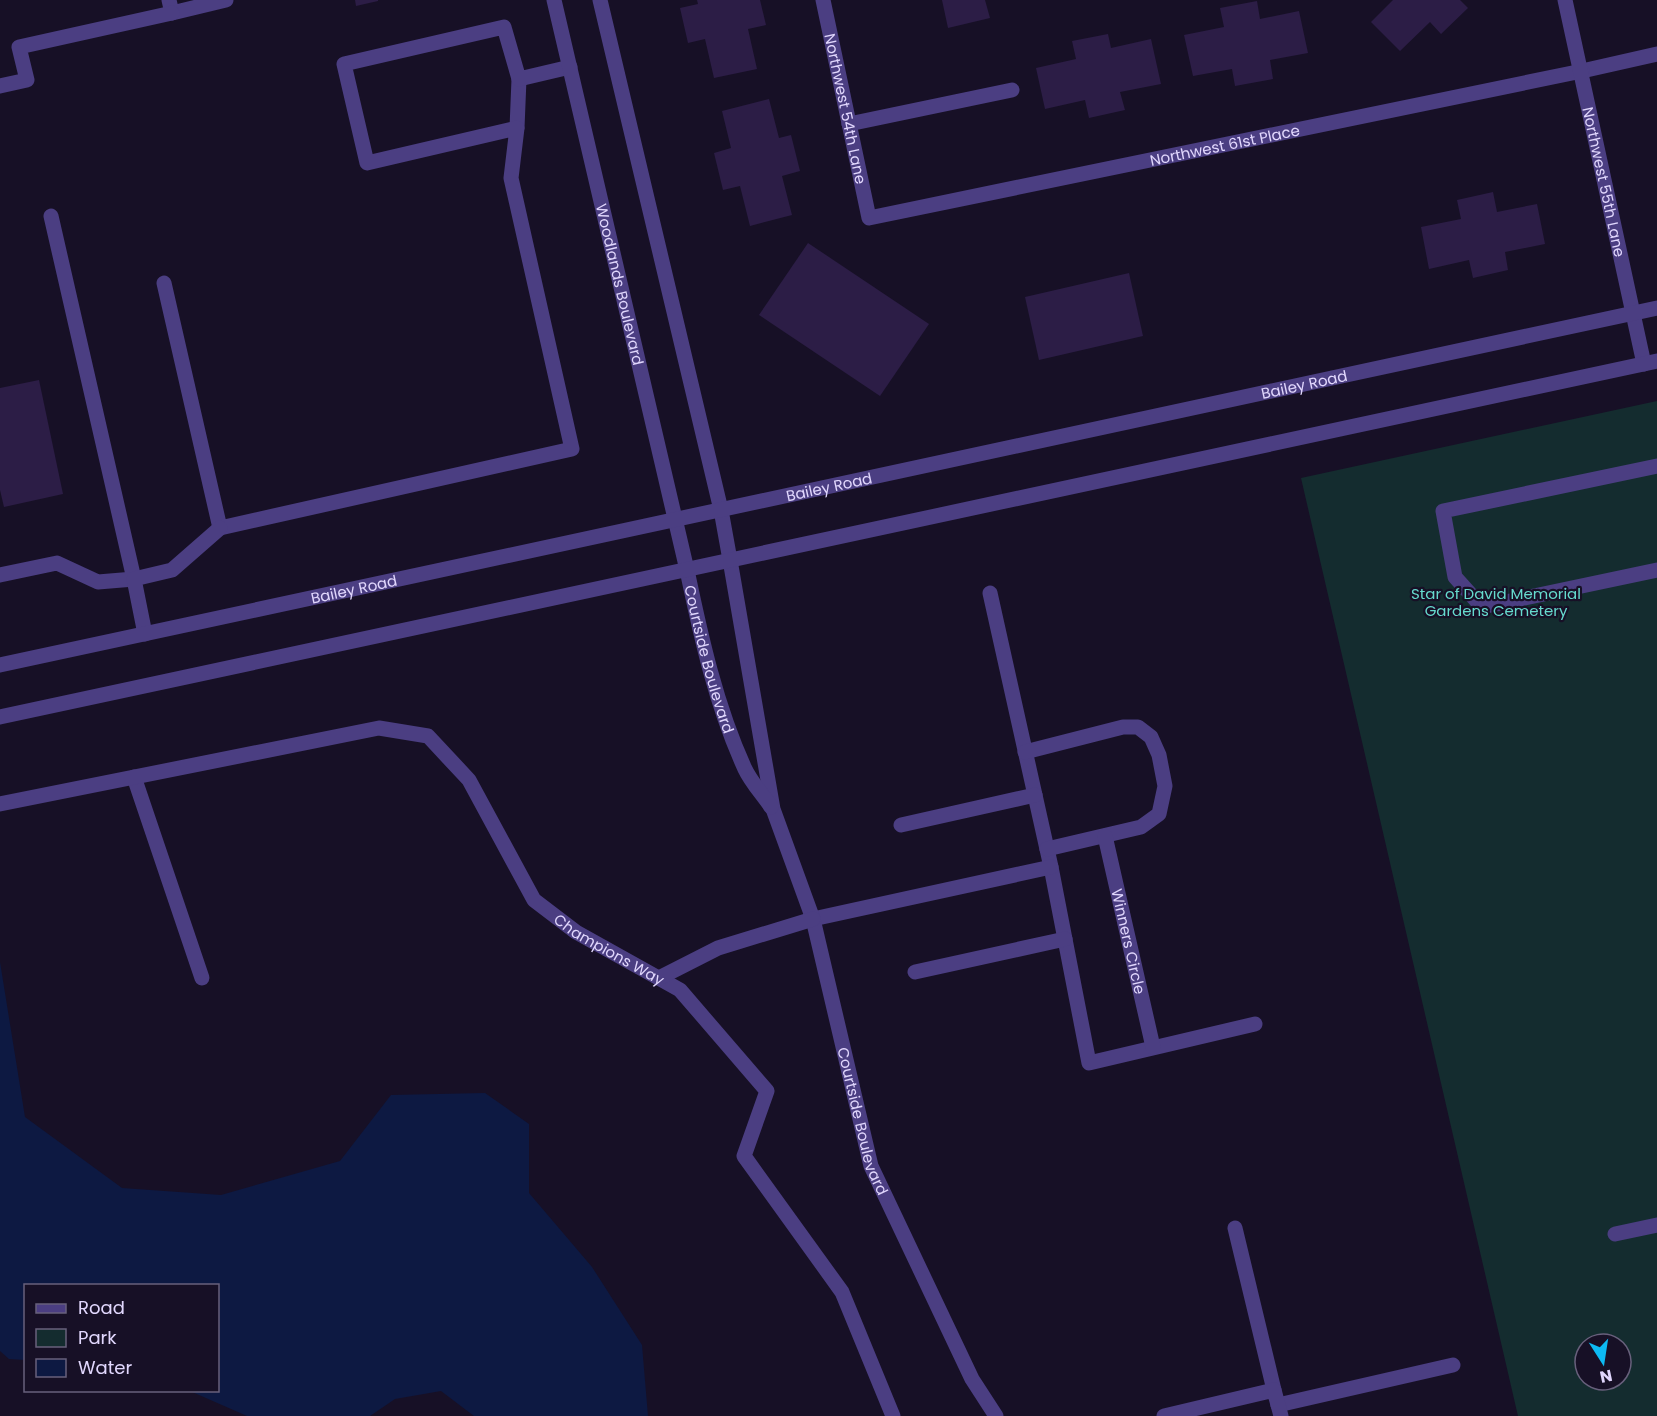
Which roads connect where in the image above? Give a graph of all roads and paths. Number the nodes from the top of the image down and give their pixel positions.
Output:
1 (226, 0) edge
2 (554, 0) edge
3 (600, 0) edge
4 (823, 0) edge
5 (1565, 0) edge
6 (171, 7) edge
7 (1657, 54) edge
8 (570, 67) junction
9 (1582, 71) junction
10 (519, 79) junction
11 (0, 86) edge
12 (1012, 90) dead end
13 (849, 124) junction
14 (517, 128) junction
15 (51, 216) dead end
16 (869, 218) joint
17 (164, 283) dead end
18 (1657, 308) edge
19 (1633, 313) junction
20 (1650, 363) edge
21 (1657, 466) edge
22 (721, 510) junction
23 (677, 520) junction
24 (220, 528) junction
25 (730, 560) junction
26 (687, 570) junction
27 (1657, 570) edge
28 (0, 575) edge
29 (134, 579) junction
30 (990, 593) dead end
31 (145, 634) junction
32 (0, 665) edge
33 (0, 717) edge
34 (1025, 752) junction
35 (134, 777) junction
36 (1035, 795) junction
37 (0, 804) edge
38 (773, 809) junction
39 (901, 825) dead end
40 (1105, 836) junction
41 (1047, 849) junction
42 (1051, 867) junction
43 (813, 919) junction
44 (1065, 939) junction
45 (915, 972) dead end
46 (202, 978) dead end
47 (659, 978) junction
48 (1255, 1024) dead end
49 (1152, 1047) junction
50 (1657, 1225) edge
51 (1235, 1228) dead end
52 (1615, 1234) dead end
53 (1453, 1365) dead end
54 (1278, 1403) edge
55 (893, 1416) edge
56 (996, 1416) edge
57 (1164, 1416) edge

1 - 6 street
2 - 8 street, Woodlands Boulevard
3 - 22 street
4 - 13 street, Northwest 54th Lane
5 - 9 street, Northwest 55th Lane
6 - 11 street
7 - 9 street, Northwest 61st Place
8 - 10 street
8 - 23 street, Woodlands Boulevard
9 - 16 street, Northwest 61st Place
9 - 19 street, Northwest 55th Lane
10 - 14 street
10 - 14 street
12 - 13 street
13 - 16 street, Northwest 54th Lane
14 - 24 street
15 - 29 street
17 - 24 street
18 - 19 street, Bailey Road
19 - 20 street, Northwest 55th Lane
19 - 22 street, Bailey Road
20 - 25 street
21 - 27 street
22 - 23 street, Bailey Road
22 - 25 street
23 - 26 street, Woodlands Boulevard
23 - 31 street, Bailey Road
24 - 29 street
25 - 26 street
25 - 38 street, Courtside Boulevard
26 - 33 street
26 - 38 street, Courtside Boulevard
28 - 29 street
29 - 31 street
30 - 34 street
31 - 32 street, Bailey Road
34 - 36 street
34 - 40 street
35 - 37 street, Champions Way
35 - 46 street
35 - 47 street, Champions Way
36 - 39 street
36 - 41 street
38 - 43 street, Courtside Boulevard
40 - 41 street
40 - 49 street, Winners Circle
41 - 42 street
42 - 43 street
42 - 44 street
43 - 47 street
43 - 56 street, Courtside Boulevard
44 - 45 street
44 - 49 street
47 - 55 street, Champions Way
48 - 49 street
50 - 52 street
51 - 54 street
53 - 54 street
54 - 57 street

